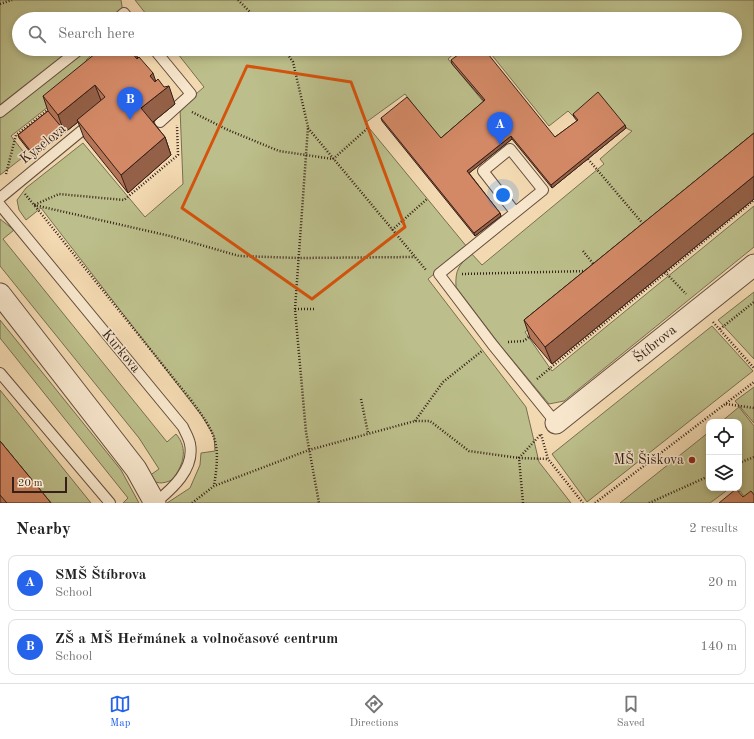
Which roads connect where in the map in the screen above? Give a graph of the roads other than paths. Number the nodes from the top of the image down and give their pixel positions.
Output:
1 (71, 56) edge
2 (160, 56) edge
3 (0, 112) edge
4 (98, 117) edge
5 (160, 122) dead end
6 (0, 198) edge
7 (0, 205) edge
8 (515, 212) junction
9 (754, 265) edge
10 (0, 294) edge
11 (0, 373) edge
12 (556, 423) joint
13 (110, 503) edge
14 (155, 503) edge

1 - 3 lane
2 - 5 lane
4 - 6 lane, Kyselova
7 - 14 lane, Kurkova
8 - 8 lane
8 - 12 lane
9 - 12 street, Štíbrova
10 - 14 street, Kurkova
11 - 13 lane

